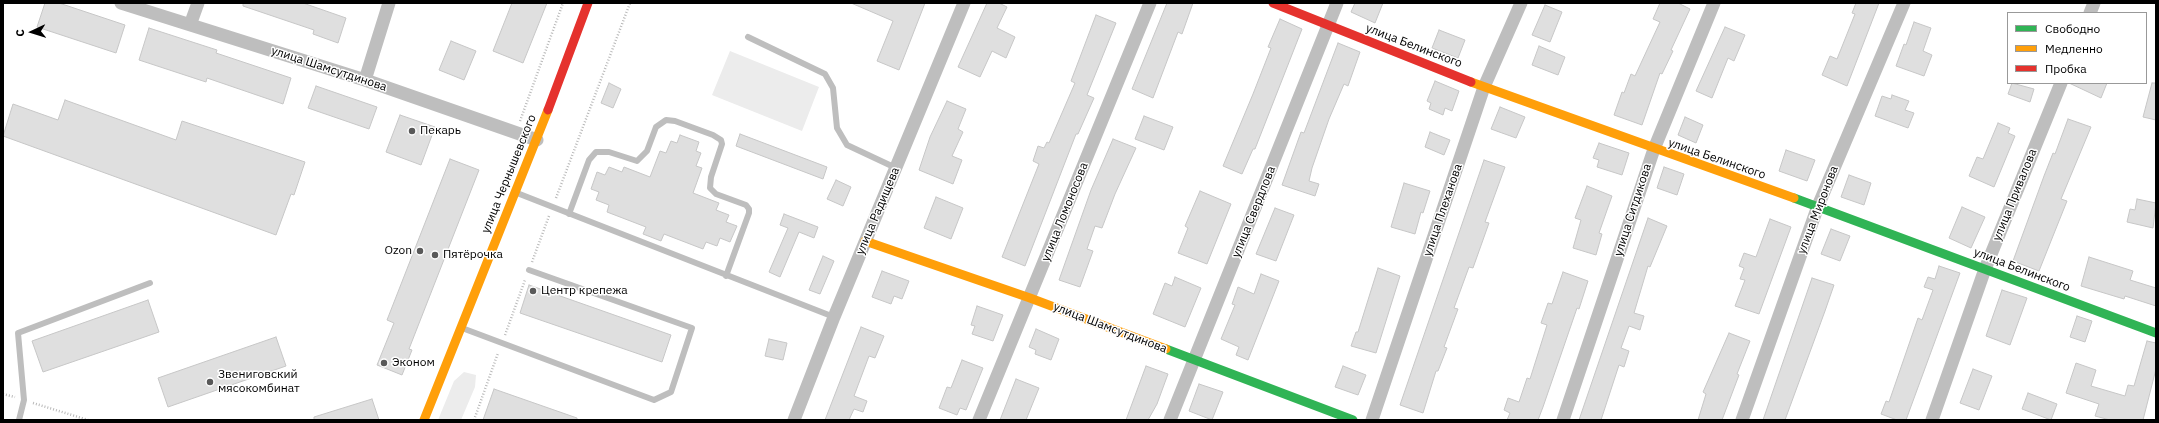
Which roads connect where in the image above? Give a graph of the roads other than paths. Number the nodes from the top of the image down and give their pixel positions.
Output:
1 (121, 3) edge
2 (198, 3) edge
3 (389, 3) edge
4 (588, 3) edge
5 (964, 3) edge
6 (1150, 3) edge
7 (1272, 3) edge
8 (1337, 3) edge
9 (1522, 3) edge
10 (1714, 3) edge
11 (1904, 3) edge
12 (190, 25) junction
13 (1328, 25) junction
14 (748, 37) dead end
15 (365, 80) junction
16 (2061, 84) edge
17 (1484, 87) junction
18 (537, 140) junction
19 (1654, 149) junction
20 (896, 168) junction
21 (514, 192) junction
22 (1818, 206) junction
23 (569, 214) junction
24 (865, 241) junction
25 (1985, 269) junction
26 (529, 270) dead end
27 (726, 276) junction
28 (150, 283) dead end
29 (1030, 298) junction
30 (834, 317) junction
31 (462, 328) junction
32 (2156, 333) edge
33 (1196, 360) junction
34 (19, 420) edge
35 (424, 420) edge
36 (794, 420) edge
37 (979, 420) edge
38 (1170, 420) edge
39 (1353, 420) edge
40 (1372, 420) edge
41 (1563, 420) edge
42 (1742, 420) edge
43 (1932, 420) edge

1 - 12 street, улица Шамсутдинова
2 - 12 street
3 - 15 street
4 - 18 street, улица Чернышевского
5 - 20 street, улица Радищева
6 - 29 street, улица Ломоносова
7 - 13 street, улица Белинского
8 - 13 street, улица Свердлова
9 - 17 street, улица Плеханова
10 - 19 street, улица Ситдикова
11 - 22 street, улица Миронова
12 - 15 street, улица Шамсутдинова
13 - 17 street, улица Белинского
13 - 33 street, улица Свердлова
14 - 20 lane
15 - 18 street, улица Шамсутдинова
16 - 25 street, улица Привалова
17 - 19 street, улица Белинского
17 - 40 street, улица Плеханова
18 - 21 street, улица Чернышевского
19 - 22 street, улица Белинского
19 - 41 street, улица Ситдикова
20 - 24 street, улица Радищева
21 - 23 lane
21 - 31 street, улица Чернышевского
22 - 25 street, улица Белинского
22 - 42 street, улица Миронова
23 - 27 lane
23 - 27 lane
24 - 29 street, улица Шамсутдинова
24 - 30 street, улица Радищева
25 - 32 street, улица Белинского
25 - 43 street, улица Привалова
26 - 31 lane
27 - 30 lane
28 - 34 lane
29 - 33 street, улица Шамсутдинова
29 - 37 street, улица Ломоносова
30 - 36 street, улица Радищева
31 - 35 street, улица Чернышевского
33 - 38 street, улица Свердлова
33 - 39 street, улица Шамсутдинова

